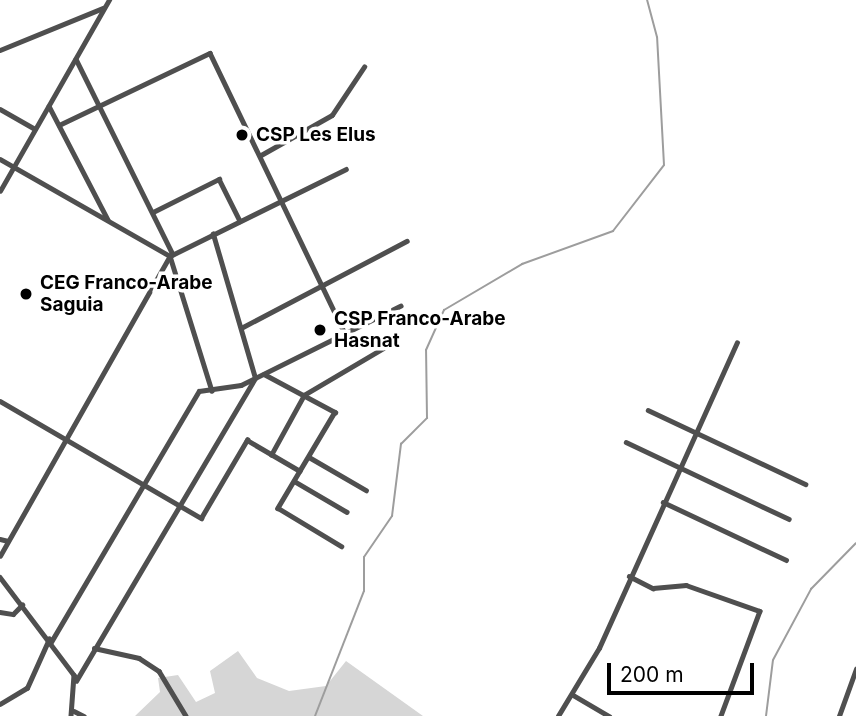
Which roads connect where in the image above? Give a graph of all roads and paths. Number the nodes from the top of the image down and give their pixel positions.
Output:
1 (109, 0) edge
2 (104, 8) junction
3 (0, 50) edge
4 (76, 58) junction
5 (364, 66) dead end
6 (49, 105) junction
7 (100, 106) junction
8 (0, 109) edge
9 (59, 125) junction
10 (36, 129) junction
11 (261, 155) junction
12 (0, 159) edge
13 (13, 167) junction
14 (346, 169) dead end
15 (0, 191) edge
16 (283, 200) junction
17 (153, 212) junction
18 (108, 221) junction
19 (240, 221) junction
20 (214, 234) junction
21 (407, 241) dead end
22 (172, 255) junction
23 (323, 285) junction
24 (400, 306) dead end
25 (241, 328) junction
26 (345, 333) junction
27 (737, 344) dead end
28 (387, 346) dead end
29 (264, 374) junction
30 (255, 378) junction
31 (212, 391) junction
32 (304, 396) junction
33 (0, 401) edge
34 (648, 410) dead end
35 (695, 432) junction
36 (66, 440) junction
37 (626, 442) dead end
38 (271, 454) junction
39 (309, 457) junction
40 (679, 467) junction
41 (300, 471) junction
42 (294, 481) junction
43 (142, 484) junction
44 (805, 484) dead end
45 (366, 490) dead end
46 (663, 502) junction
47 (177, 504) junction
48 (347, 512) dead end
49 (789, 519) dead end
50 (0, 539) edge
51 (8, 541) junction
52 (341, 546) dead end
53 (0, 556) edge
54 (786, 560) dead end
55 (629, 576) junction
56 (0, 577) edge
57 (22, 606) junction
58 (0, 611) edge
59 (50, 640) junction
60 (94, 648) junction
61 (856, 669) edge
62 (76, 681) junction
63 (573, 695) junction
64 (0, 704) edge
65 (73, 713) edge
66 (83, 716) edge
67 (186, 716) edge
68 (558, 716) edge
69 (609, 716) edge
70 (721, 716) edge
71 (839, 716) edge

1 - 2 street
2 - 3 street
2 - 4 street
4 - 6 street
4 - 7 street
5 - 11 street
6 - 9 street
6 - 10 street
7 - 9 street
7 - 11 street
7 - 17 street
8 - 10 street
9 - 18 street
10 - 13 street
11 - 16 street
12 - 13 street
13 - 15 street
13 - 18 street
14 - 16 street
16 - 19 street
16 - 23 street
17 - 19 street
17 - 22 street
18 - 22 street
19 - 20 street
20 - 22 street
20 - 25 street
21 - 23 street
22 - 31 street
22 - 36 street
23 - 25 street
23 - 26 street
24 - 26 street
25 - 30 street
26 - 29 street
27 - 35 street
28 - 32 street
29 - 30 street
29 - 32 street
30 - 31 street
30 - 47 street
31 - 43 street
32 - 38 street
32 - 39 street
33 - 36 street
34 - 35 street
35 - 40 street
35 - 44 street
36 - 43 street
36 - 51 street
37 - 40 street
38 - 41 street
38 - 47 street
39 - 41 street
39 - 45 street
40 - 46 street
40 - 49 street
41 - 42 street
42 - 48 street
42 - 52 street
43 - 47 street
43 - 59 street
46 - 54 street
46 - 55 street
47 - 60 street
50 - 51 street
51 - 53 street
55 - 63 street
55 - 70 street
56 - 57 street
57 - 58 street
57 - 59 street
59 - 62 street
59 - 64 street
60 - 62 street
60 - 67 street
61 - 71 street
62 - 65 street
63 - 68 street
63 - 69 street
65 - 66 street

